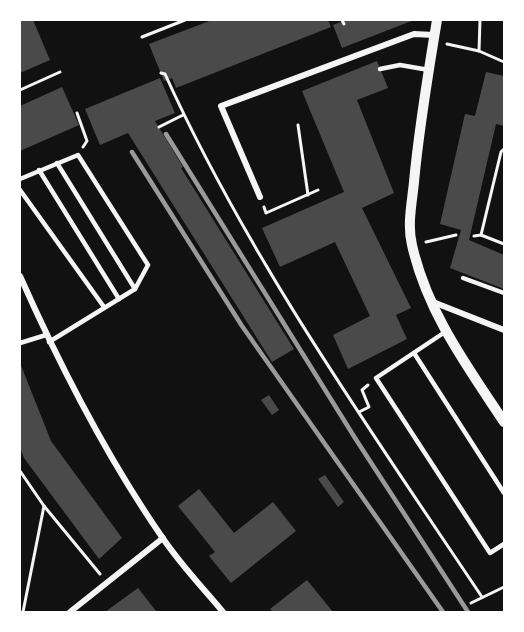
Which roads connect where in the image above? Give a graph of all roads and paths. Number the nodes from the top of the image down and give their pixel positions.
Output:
1 (185, 20) edge
2 (342, 20) edge
3 (436, 20) edge
4 (480, 20) edge
5 (344, 24) dead end
6 (142, 37) dead end
7 (433, 41) junction
8 (479, 51) junction
9 (504, 62) edge
10 (380, 69) dead end
11 (429, 70) junction
12 (60, 72) dead end
13 (160, 73) dead end
14 (20, 90) edge
15 (77, 113) dead end
16 (183, 115) junction
17 (298, 125) dead end
18 (159, 127) dead end
19 (504, 149) edge
20 (78, 155) junction
21 (57, 163) junction
22 (39, 170) junction
23 (20, 178) edge
24 (20, 190) edge
25 (318, 190) dead end
26 (308, 195) junction
27 (260, 197) joint
28 (456, 235) dead end
29 (481, 235) junction
30 (474, 236) dead end
31 (411, 244) junction
32 (504, 244) edge
33 (20, 276) edge
34 (464, 278) dead end
35 (135, 289) junction
36 (504, 293) edge
37 (118, 299) junction
38 (430, 301) junction
39 (104, 308) junction
40 (504, 330) edge
41 (445, 332) junction
42 (46, 335) junction
43 (49, 342) junction
44 (20, 343) edge
45 (414, 353) junction
46 (376, 378) junction
47 (359, 412) junction
48 (504, 422) edge
49 (20, 471) edge
50 (504, 493) edge
51 (44, 506) junction
52 (163, 538) junction
53 (504, 544) edge
54 (106, 583) junction
55 (504, 587) edge
56 (482, 597) junction
57 (471, 603) dead end
58 (24, 612) edge
59 (70, 612) edge
60 (223, 612) edge

1 - 6 path
2 - 5 path
3 - 7 street
4 - 8 path
7 - 8 path
7 - 11 street
7 - 27 street
8 - 9 path
10 - 11 lane
11 - 31 street
12 - 14 path
13 - 16 path
15 - 20 path
16 - 18 path
16 - 47 path
17 - 26 path
19 - 29 path
20 - 21 lane
20 - 35 lane
21 - 22 lane
21 - 35 lane
22 - 23 lane
22 - 37 lane
24 - 39 lane
25 - 26 path
26 - 27 path
28 - 31 path
29 - 30 path
29 - 32 path
31 - 38 street
33 - 42 street
34 - 36 lane
35 - 37 lane
37 - 39 lane
38 - 40 street
38 - 41 street
39 - 43 lane
41 - 45 lane
41 - 48 street
42 - 43 street
42 - 44 lane
43 - 52 street
45 - 46 lane
45 - 50 lane
46 - 47 path
46 - 53 lane
47 - 56 path
49 - 51 path
51 - 54 path
51 - 58 path
52 - 54 street
52 - 60 street
54 - 59 street
55 - 56 path
56 - 57 path

